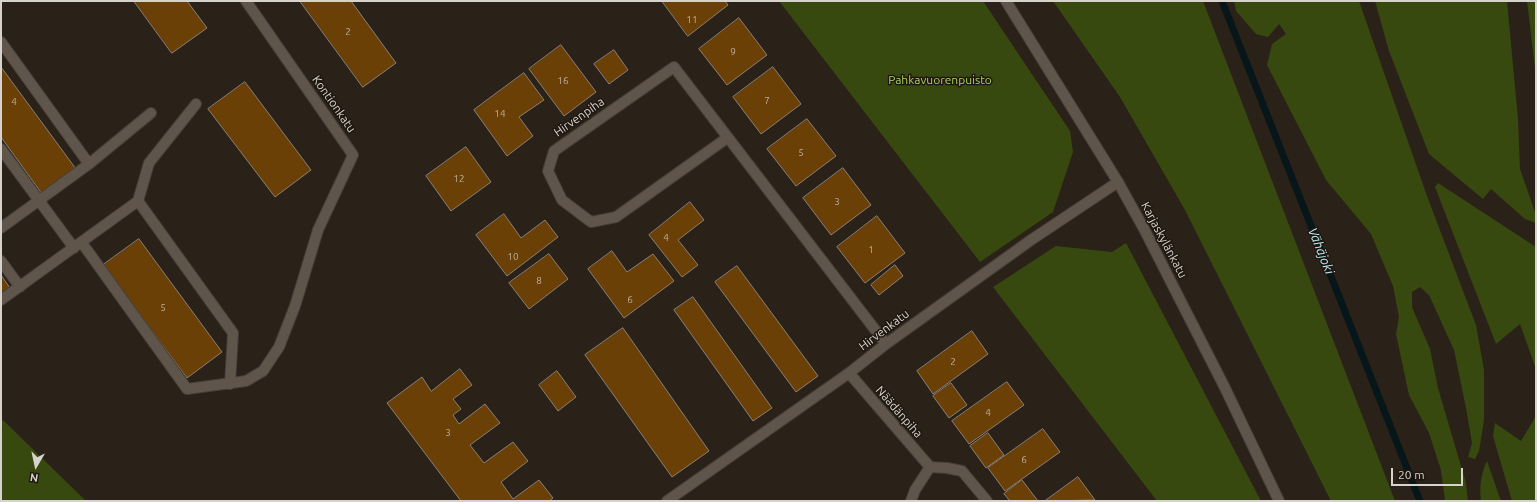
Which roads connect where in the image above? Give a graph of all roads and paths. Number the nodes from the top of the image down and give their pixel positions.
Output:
1 (246, 1) edge
2 (1006, 1) edge
3 (1, 42) edge
4 (196, 104) dead end
5 (151, 114) dead end
6 (728, 138) junction
7 (1, 149) edge
8 (89, 164) junction
9 (1118, 182) junction
10 (39, 200) junction
11 (138, 201) junction
12 (1, 228) edge
13 (78, 246) junction
14 (1, 261) edge
15 (20, 287) junction
16 (1, 300) edge
17 (886, 344) junction
18 (849, 373) junction
19 (230, 384) junction
20 (930, 468) junction
21 (667, 501) edge
22 (911, 501) edge
23 (987, 501) edge
24 (1279, 501) edge

1 - 19 street, Kontionkatu
2 - 9 street, Karjaskylänkatu
3 - 8 street
4 - 11 street
5 - 8 street
6 - 6 street, Hirvenpiha
6 - 17 street, Hirvenpiha
7 - 10 street
8 - 10 street
9 - 17 street, Hirvenkatu
9 - 24 street, Karjaskylänkatu
10 - 12 street
10 - 13 street
11 - 13 street
11 - 19 street
13 - 15 street
13 - 19 street
14 - 15 street
15 - 16 street
17 - 18 street, Hirvenkatu
18 - 20 street, Näädänpiha
18 - 21 street, Hirvenkatu
20 - 22 street
20 - 23 street

